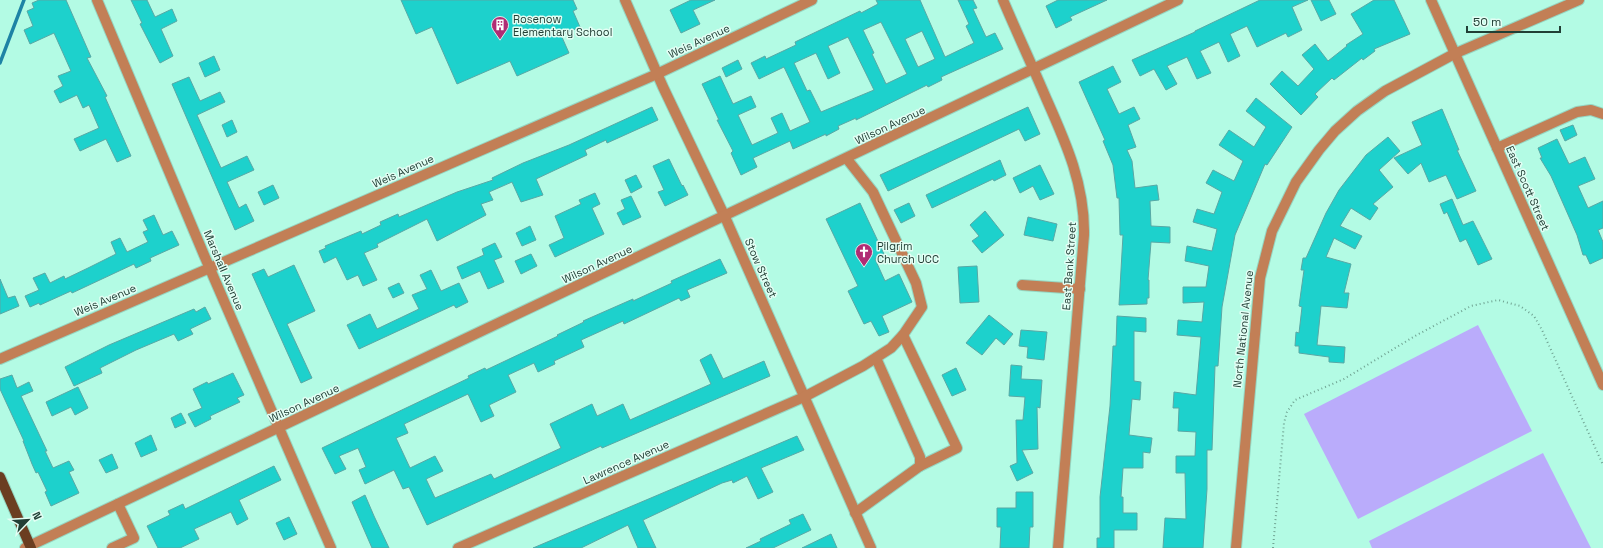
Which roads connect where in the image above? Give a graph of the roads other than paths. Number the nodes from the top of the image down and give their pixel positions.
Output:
1 (97, 0) edge
2 (625, 0) edge
3 (812, 0) edge
4 (1003, 0) edge
5 (1178, 0) edge
6 (1431, 0) edge
7 (1578, 0) edge
8 (1454, 54) junction
9 (1034, 70) junction
10 (657, 74) junction
11 (1603, 114) edge
12 (1497, 148) junction
13 (847, 159) junction
14 (725, 217) junction
15 (210, 268) junction
16 (1022, 285) dead end
17 (1080, 290) junction
18 (903, 335) junction
19 (876, 358) junction
20 (0, 359) edge
21 (1603, 386) edge
22 (804, 397) junction
23 (279, 428) junction
24 (920, 462) junction
25 (0, 477) edge
26 (118, 504) junction
27 (855, 513) junction
28 (135, 543) edge
29 (29, 547) edge
30 (112, 548) edge
31 (332, 548) edge
32 (458, 548) edge
33 (870, 548) edge
34 (1058, 548) edge
35 (1236, 548) edge

1 - 15 street, Marshall Avenue
2 - 10 street, Stow Street
3 - 10 street, Weis Avenue
4 - 9 street, East Bank Street
5 - 9 street, Wilson Avenue
6 - 8 street, East Scott Street
7 - 8 street, North National Avenue
8 - 12 street, East Scott Street
8 - 35 street, North National Avenue
9 - 13 street, Wilson Avenue
9 - 17 street, East Bank Street
10 - 14 street, Stow Street
10 - 15 street, Weis Avenue
11 - 12 street
12 - 21 street, East Scott Street
13 - 14 street, Wilson Avenue
13 - 18 street, Lawrence Avenue
14 - 22 street, Stow Street
14 - 23 street, Wilson Avenue
15 - 20 street, Weis Avenue
15 - 23 street, Marshall Avenue
16 - 17 street
17 - 34 street, East Bank Street
18 - 19 street, Lawrence Avenue
18 - 24 street
19 - 22 street, Lawrence Avenue
19 - 24 street
22 - 27 street, Stow Street
22 - 32 street, Lawrence Avenue
23 - 26 street, Wilson Avenue
23 - 31 street, Marshall Avenue
24 - 27 street
25 - 29 main road
26 - 28 street
26 - 29 street, Wilson Avenue
27 - 33 street, Stow Street
28 - 30 street

